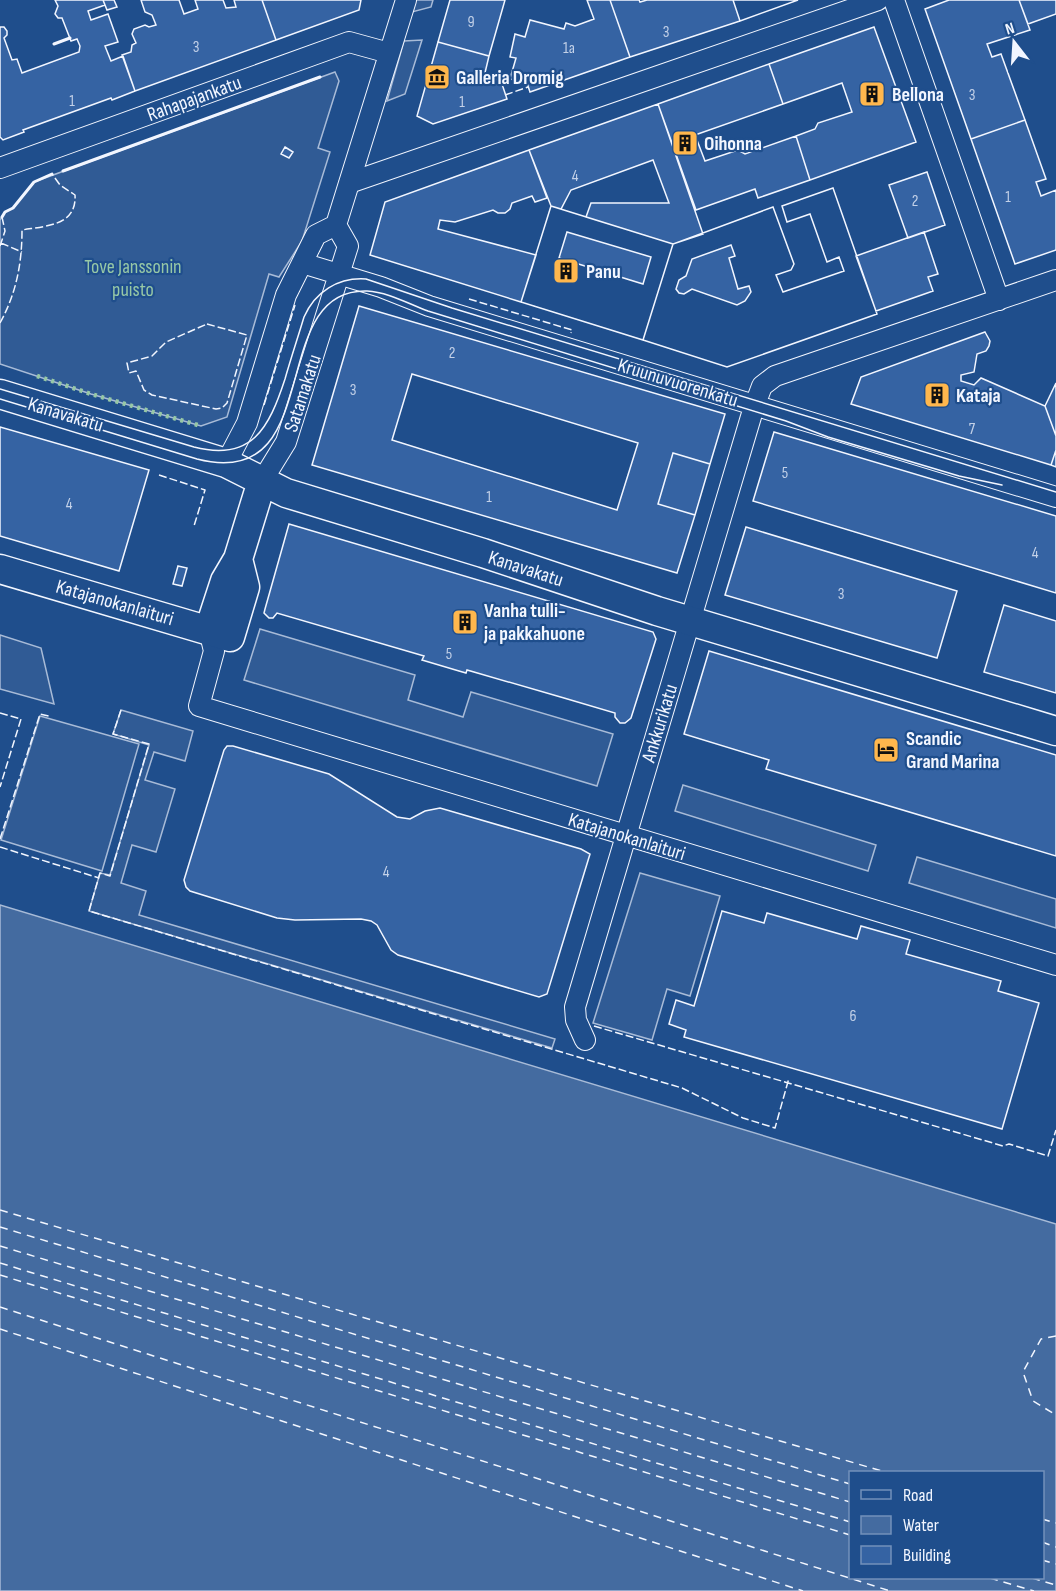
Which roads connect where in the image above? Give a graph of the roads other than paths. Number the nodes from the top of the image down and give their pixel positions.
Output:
1 (406, 0) edge
2 (878, 0) edge
3 (894, 0) edge
4 (389, 53) junction
5 (0, 168) edge
6 (350, 183) junction
7 (336, 225) junction
8 (302, 263) junction
9 (340, 275) junction
10 (1056, 280) edge
11 (999, 300) junction
12 (0, 394) edge
13 (754, 406) junction
14 (226, 464) junction
15 (262, 481) junction
16 (1056, 497) edge
17 (0, 569) edge
18 (689, 621) junction
19 (218, 639) junction
20 (1056, 731) edge
21 (625, 836) junction
22 (1056, 965) edge
23 (585, 1040) dead end

1 - 4 street
2 - 6 street
3 - 11 street
4 - 5 street, Rahapajankatu
4 - 6 street
6 - 7 street
7 - 8 street
7 - 9 street, Satamakatu
8 - 9 street, Kruunuvuorenkatu
8 - 14 street
9 - 13 street, Kruunuvuorenkatu
9 - 15 street, Satamakatu
10 - 11 street, Ankkurikatu
11 - 13 street, Ankkurikatu
12 - 14 main road, Kanavakatu
13 - 16 street, Kruunuvuorenkatu
13 - 18 street, Ankkurikatu
14 - 15 main road, Kanavakatu
15 - 18 main road, Kanavakatu
15 - 19 main road, Satamakatu
17 - 19 main road, Katajanokanlaituri
18 - 20 main road, Kanavakatu
18 - 21 street, Ankkurikatu
19 - 21 street, Katajanokanlaituri
21 - 22 street, Katajanokanlaituri
21 - 23 street, Ankkurikatu

